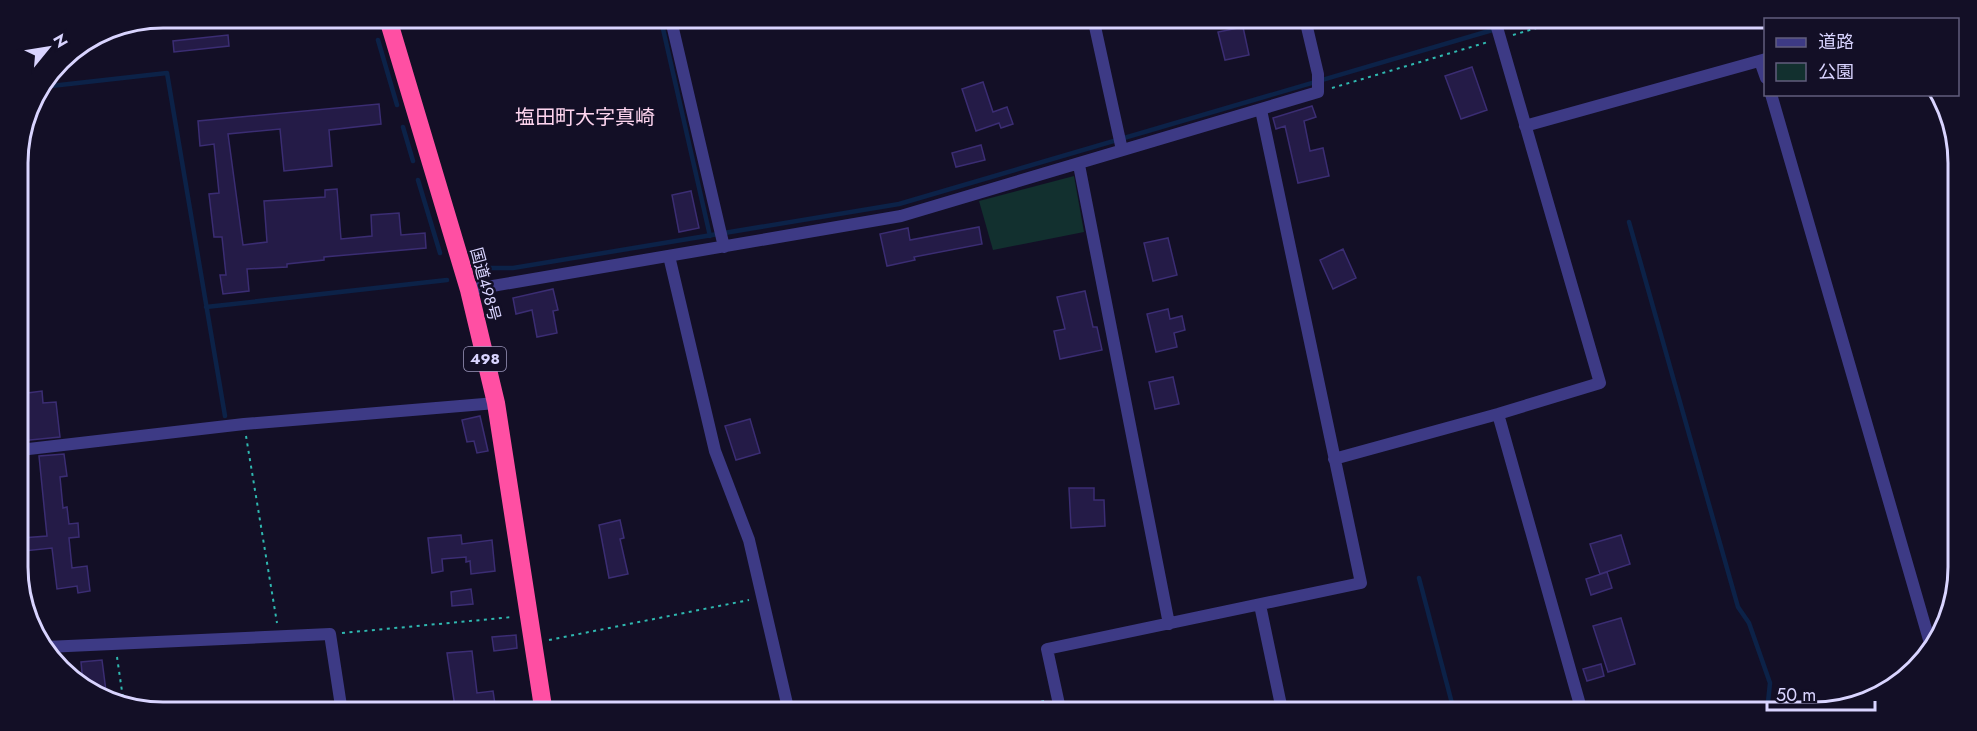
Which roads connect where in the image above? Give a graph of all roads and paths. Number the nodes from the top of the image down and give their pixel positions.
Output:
1 (391, 28) edge
2 (673, 28) edge
3 (1095, 28) edge
4 (1306, 28) edge
5 (1497, 28) edge
6 (1537, 28) edge
7 (1500, 39) junction
8 (1763, 60) edge
9 (1318, 92) junction
10 (1772, 96) edge
11 (1261, 110) junction
12 (1525, 126) junction
13 (1122, 150) junction
14 (1079, 165) junction
15 (724, 247) junction
16 (669, 256) junction
17 (469, 290) junction
18 (496, 403) junction
19 (1498, 414) junction
20 (244, 424) junction
21 (28, 449) edge
22 (1334, 459) junction
23 (762, 597) junction
24 (1260, 605) junction
25 (531, 615) junction
26 (1169, 624) junction
27 (330, 634) junction
28 (280, 637) junction
29 (1929, 638) edge
30 (534, 643) junction
31 (115, 646) junction
32 (54, 647) edge
33 (123, 696) edge
34 (340, 702) edge
35 (542, 702) edge
36 (787, 702) edge
37 (1059, 702) edge
38 (1280, 702) edge
39 (1579, 702) edge

1 - 17 highway, 国道498号 / 498
2 - 15 street
3 - 13 street
4 - 9 street
5 - 7 street
6 - 7 path
7 - 9 path
7 - 12 street
8 - 12 street
9 - 11 street
10 - 29 street
11 - 13 street
11 - 22 street
12 - 19 street
13 - 14 street
14 - 15 street
14 - 26 street
15 - 16 street
16 - 17 street
16 - 23 street
17 - 18 highway, 国道498号 / 498
18 - 20 street
18 - 25 highway, 国道498号 / 498
19 - 22 street
19 - 39 street
20 - 21 street
20 - 28 path
22 - 24 street
23 - 30 path
23 - 36 street
24 - 26 street
24 - 38 street
25 - 27 path
25 - 30 highway, 国道498号 / 498
26 - 37 street
27 - 28 street
27 - 34 street
28 - 31 street
30 - 35 highway, 国道498号 / 498
31 - 32 street
31 - 33 path

